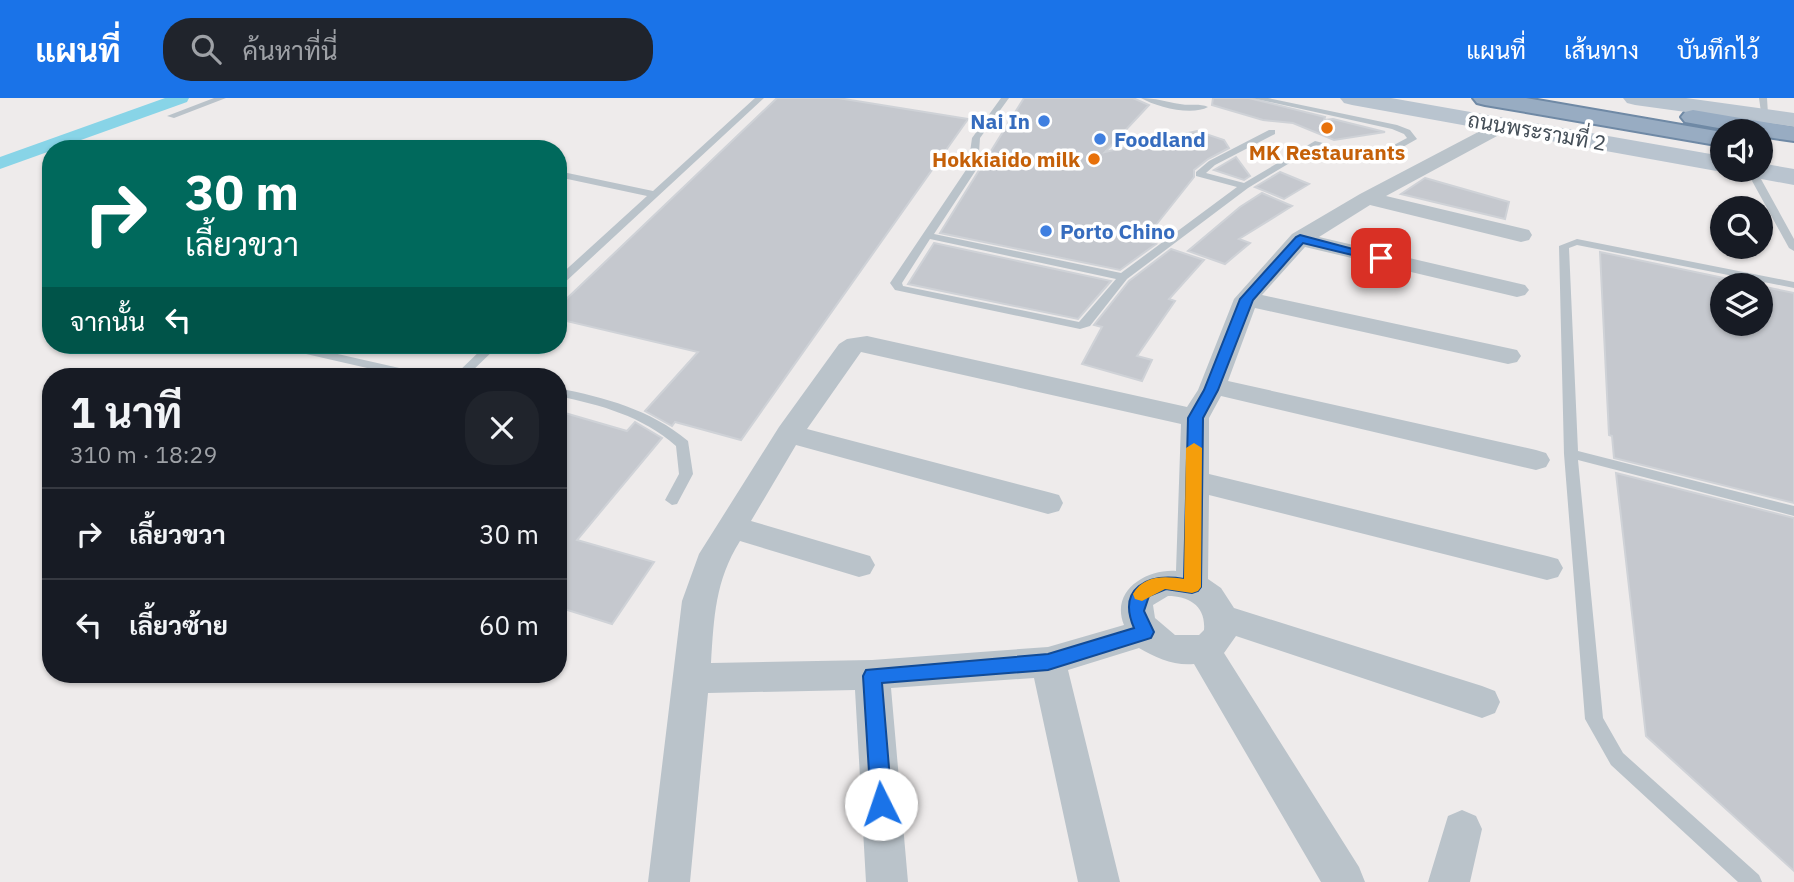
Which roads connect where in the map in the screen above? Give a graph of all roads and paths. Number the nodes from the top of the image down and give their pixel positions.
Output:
1 (222, 98) edge
2 (761, 98) edge
3 (1006, 98) edge
4 (1145, 98) edge
5 (1256, 98) edge
6 (1352, 98) edge
7 (1392, 98) edge
8 (1485, 98) edge
9 (1577, 98) edge
10 (1635, 98) edge
11 (1679, 98) edge
12 (1764, 105) edge
13 (1204, 107) dead end
14 (171, 116) dead end
15 (1794, 119) edge
16 (1503, 125) junction
17 (1272, 132) dead end
18 (1545, 133) junction
19 (1794, 134) edge
20 (1710, 137) edge
21 (1318, 143) dead end
22 (1773, 147) edge
23 (1794, 151) edge
24 (1348, 153) dead end
25 (1710, 162) edge
26 (1773, 173) edge
27 (567, 176) edge
28 (1794, 177) edge
29 (1759, 182) edge
30 (1245, 186) junction
31 (653, 194) junction
32 (1367, 198) junction
33 (926, 235) junction
34 (1521, 235) dead end
35 (1300, 239) junction
36 (1794, 248) edge
37 (567, 275) edge
38 (1123, 277) junction
39 (1794, 285) edge
40 (1517, 290) dead end
41 (1247, 299) junction
42 (323, 354) edge
43 (483, 354) edge
44 (1508, 356) dead end
45 (383, 368) edge
46 (469, 368) edge
47 (1213, 386) junction
48 (567, 395) edge
49 (1195, 418) junction
50 (789, 435) junction
51 (1572, 454) junction
52 (1536, 460) dead end
53 (1192, 480) junction
54 (672, 500) dead end
55 (1048, 503) dead end
56 (1794, 511) edge
57 (732, 527) junction
58 (859, 565) dead end
59 (1547, 568) dead end
60 (1192, 587) junction
61 (1145, 632) junction
62 (1213, 634) junction
63 (1048, 662) junction
64 (872, 676) junction
65 (692, 678) junction
66 (1482, 702) dead end
67 (1462, 829) dead end
68 (668, 882) edge
69 (887, 882) edge
70 (1099, 882) edge
71 (1344, 882) edge
72 (1449, 882) edge
73 (1752, 882) edge

1 - 14 lane
2 - 31 lane
3 - 33 lane
4 - 13 lane
5 - 24 lane
6 - 16 main road, ถนนพระรามที่ 2
7 - 18 main road
8 - 20 highway, ถนนพระรามที่ 2
9 - 19 highway, ถนนพระรามที่ 2
10 - 15 main road
11 - 12 main road
12 - 15 main road
16 - 18 main road, ถนนพระรามที่ 2
16 - 32 street
17 - 30 lane
18 - 25 main road, ถนนพระรามที่ 2
21 - 30 lane
22 - 23 highway
26 - 28 main road
27 - 31 lane
29 - 36 lane
30 - 38 lane
31 - 37 lane
32 - 34 street
32 - 35 street
33 - 38 lane
33 - 38 lane
35 - 40 street
35 - 41 street
39 - 51 lane
41 - 44 street
41 - 47 street
42 - 45 lane
43 - 46 lane
47 - 49 street
47 - 52 street
48 - 54 lane
49 - 50 street
49 - 53 street
50 - 55 street
50 - 57 street
51 - 56 lane
51 - 73 lane
53 - 59 street
53 - 60 street
57 - 58 street
57 - 65 street
60 - 61 street
60 - 62 street
61 - 62 street
61 - 63 street
62 - 66 street
62 - 71 street
63 - 64 street
63 - 70 street
64 - 65 street
64 - 69 street
65 - 68 street
67 - 72 street

